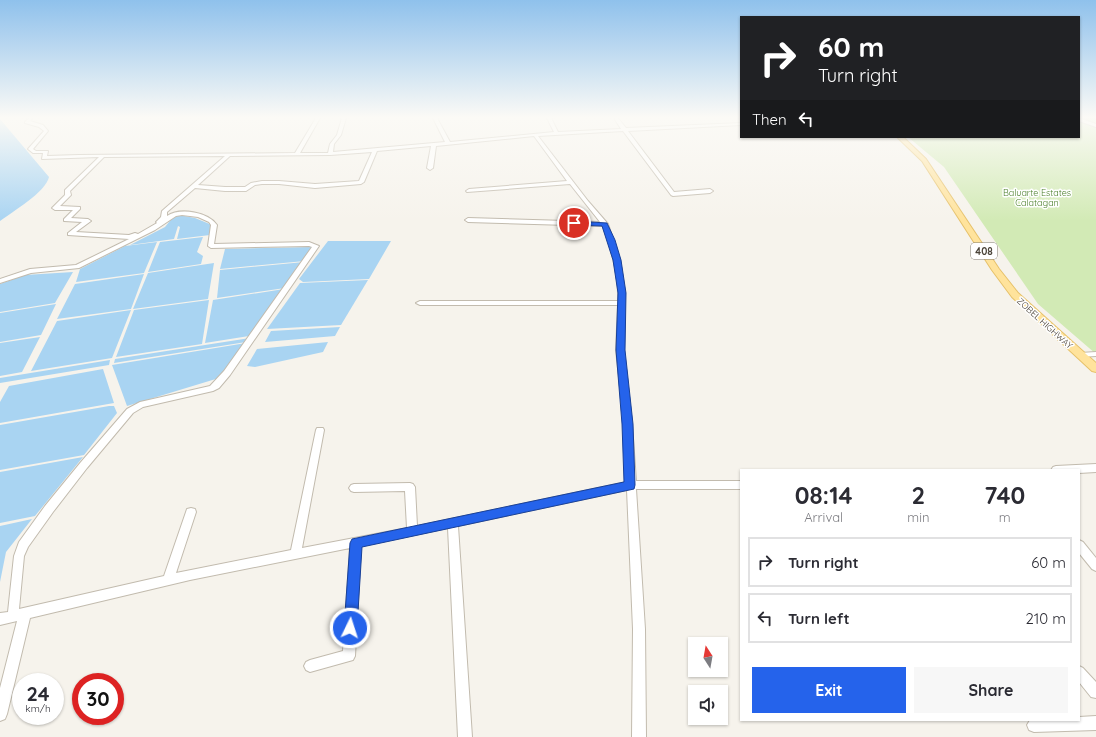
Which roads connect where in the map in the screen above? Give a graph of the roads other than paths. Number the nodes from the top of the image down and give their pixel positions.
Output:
1 (46, 152) edge
2 (348, 152) edge
3 (374, 152) edge
4 (433, 152) edge
5 (549, 152) edge
6 (641, 152) edge
7 (917, 152) edge
8 (297, 154) joint
9 (330, 154) joint
10 (229, 155) junction
11 (103, 156) junction
12 (430, 168) dead end
13 (572, 182) junction
14 (194, 186) junction
15 (470, 191) dead end
16 (710, 191) dead end
17 (468, 220) dead end
18 (605, 224) junction
19 (0, 281) edge
20 (420, 303) dead end
21 (622, 303) junction
22 (1096, 354) edge
23 (1080, 355) junction
24 (1096, 369) edge
25 (320, 430) dead end
26 (1096, 468) edge
27 (1076, 469) edge
28 (630, 485) junction
29 (740, 485) edge
30 (354, 488) dead end
31 (191, 512) dead end
32 (453, 524) junction
33 (412, 531) junction
34 (356, 543) junction
35 (1080, 546) edge
36 (296, 554) junction
37 (1096, 566) edge
38 (168, 580) junction
39 (19, 614) junction
40 (0, 619) edge
41 (310, 666) dead end
42 (1080, 673) edge
43 (1096, 692) edge
44 (0, 714) edge
45 (1096, 723) edge
46 (1034, 725) dead end
47 (465, 737) edge
48 (639, 737) edge

1 - 11 street
2 - 9 street
3 - 14 street
4 - 12 street
5 - 13 street
6 - 16 street
7 - 23 main road, ZOBEL HIGHWAY / 408
8 - 9 street
8 - 10 street
10 - 11 street
10 - 14 street
11 - 14 street
13 - 15 street
13 - 18 street
17 - 18 street
18 - 21 street
19 - 39 street
20 - 21 street
21 - 28 street
22 - 23 street
23 - 24 main road, ZOBEL HIGHWAY / 408
25 - 36 street
26 - 27 street
28 - 29 street
28 - 32 street
28 - 48 street
30 - 33 street
31 - 38 street
32 - 33 street
32 - 47 street
33 - 34 street
34 - 36 street
34 - 41 street
35 - 37 street
36 - 38 street
38 - 39 street
39 - 40 street
39 - 44 street
42 - 43 street
45 - 46 street

